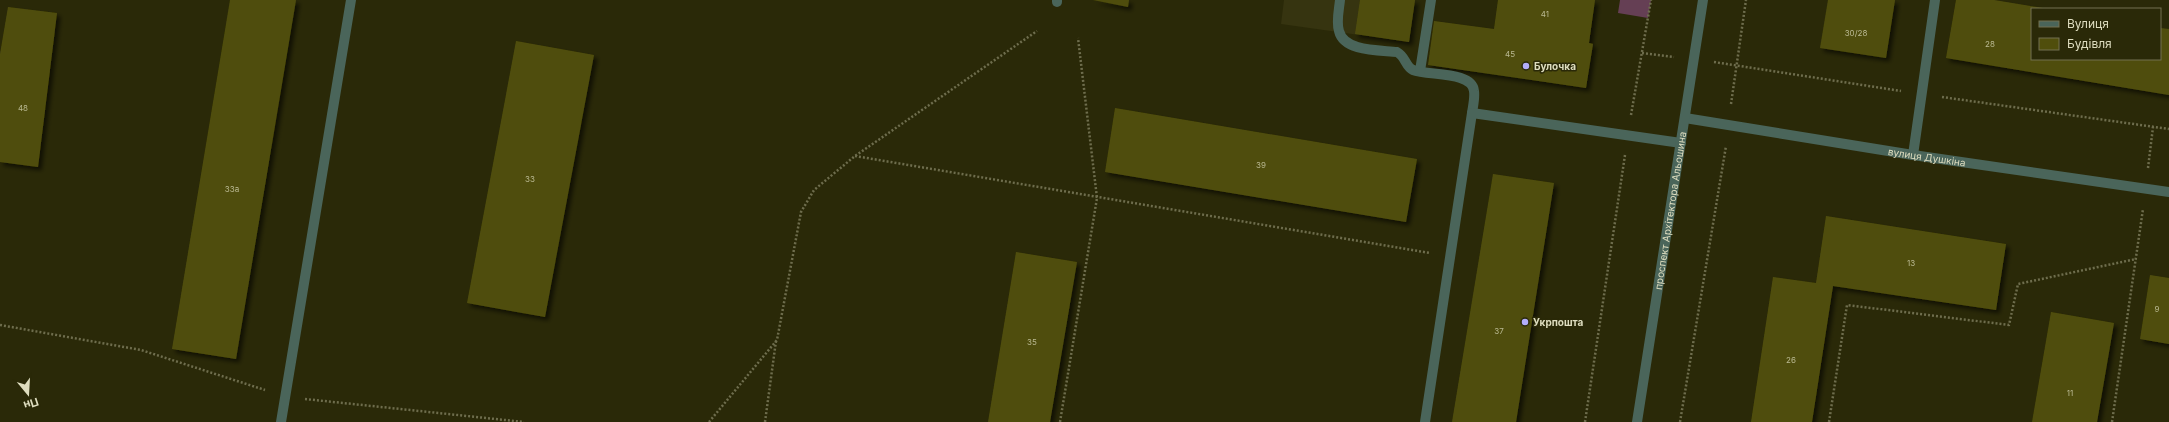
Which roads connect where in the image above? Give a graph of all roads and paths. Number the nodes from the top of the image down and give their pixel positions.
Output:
1 (351, 0) edge
2 (1340, 0) edge
3 (1431, 0) edge
4 (1651, 0) edge
5 (1703, 0) edge
6 (1746, 0) edge
7 (1935, 0) edge
8 (1037, 31) dead end
9 (1078, 38) dead end
10 (1420, 71) junction
11 (1472, 113) junction
12 (1685, 118) junction
13 (1729, 126) junction
14 (2153, 127) dead end
15 (1628, 134) junction
16 (1681, 143) junction
17 (1913, 155) junction
18 (855, 156) junction
19 (2146, 189) junction
20 (2169, 192) edge
21 (1097, 198) junction
22 (1450, 256) junction
23 (2136, 259) junction
24 (0, 325) edge
25 (777, 340) junction
26 (285, 396) junction
27 (281, 422) edge
28 (524, 422) edge
29 (709, 422) edge
30 (764, 422) edge
31 (1060, 422) edge
32 (1425, 422) edge
33 (1585, 422) edge
34 (1637, 422) edge
35 (1680, 422) edge
36 (1829, 422) edge
37 (2112, 422) edge

1 - 26 street
2 - 10 street
3 - 10 street
4 - 15 path
5 - 12 street, проспект Архітектора Альошина
6 - 13 path
7 - 17 street
8 - 18 path
9 - 21 path
10 - 11 street
11 - 15 street
11 - 22 street
12 - 13 street, вулиця Душкіна
12 - 16 street, проспект Архітектора Альошина
13 - 17 street, вулиця Душкіна
13 - 35 path
14 - 19 path
15 - 16 street
15 - 33 path
16 - 34 street, проспект Архітектора Альошина
17 - 19 street, вулиця Душкіна
18 - 21 path
18 - 25 path
19 - 20 street, вулиця Душкіна
19 - 23 path
21 - 22 path
21 - 31 path
22 - 32 street
23 - 36 path
23 - 37 path
24 - 26 path
25 - 29 path
25 - 30 path
26 - 27 street
26 - 28 path

